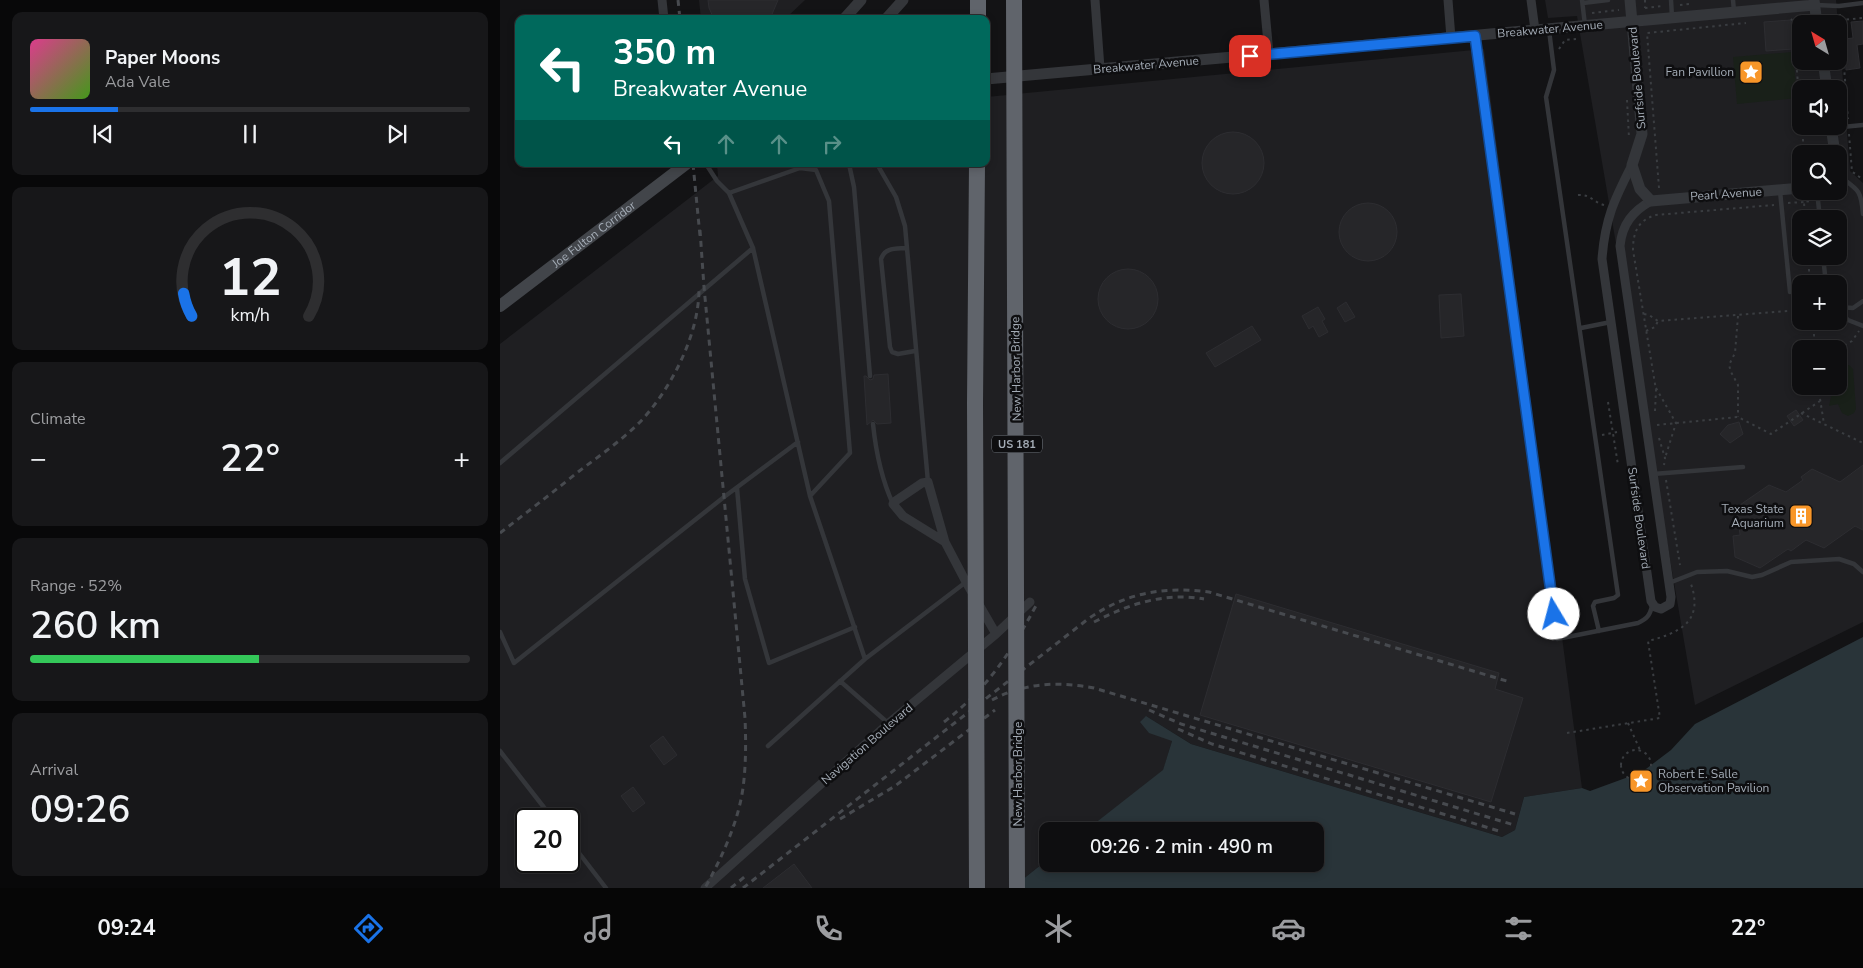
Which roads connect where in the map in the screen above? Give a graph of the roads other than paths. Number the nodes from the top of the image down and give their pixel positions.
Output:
1 (662, 0) edge
2 (861, 0) edge
3 (903, 0) edge
4 (978, 0) edge
5 (1014, 0) edge
6 (1095, 0) edge
7 (1264, 0) edge
8 (1448, 0) edge
9 (1531, 0) edge
10 (1608, 0) edge
11 (1630, 0) edge
12 (1671, 0) edge
13 (1733, 0) edge
14 (1582, 2) edge
15 (1814, 2) edge
16 (1863, 3) edge
17 (1770, 4) edge
18 (1734, 12) junction
19 (664, 15) edge
20 (848, 15) edge
21 (890, 15) edge
22 (978, 15) edge
23 (1813, 15) edge
24 (1672, 18) junction
25 (1632, 22) junction
26 (1549, 29) junction
27 (1536, 30) junction
28 (1584, 32) junction
29 (1475, 36) junction
30 (1451, 38) junction
31 (1269, 54) junction
32 (1100, 68) junction
33 (990, 79) edge
34 (1863, 125) edge
35 (1847, 126) edge
36 (1632, 165) junction
37 (679, 167) edge
38 (708, 167) edge
39 (850, 167) edge
40 (879, 167) edge
41 (977, 167) edge
42 (1847, 182) edge
43 (1780, 190) junction
44 (1792, 191) edge
45 (729, 193) junction
46 (1651, 201) junction
47 (1863, 214) edge
48 (753, 248) junction
49 (907, 248) junction
50 (1790, 292) dead end
51 (1863, 301) edge
52 (500, 306) edge
53 (1847, 307) edge
54 (1847, 319) edge
55 (1611, 322) junction
56 (1581, 328) junction
57 (1862, 328) edge
58 (915, 351) junction
59 (870, 376) dead end
60 (873, 424) dead end
61 (798, 442) junction
62 (500, 463) edge
63 (1743, 467) dead end
64 (1653, 474) junction
65 (928, 482) junction
66 (737, 488) junction
67 (810, 496) junction
68 (893, 504) junction
69 (946, 542) junction
70 (1863, 572) edge
71 (966, 582) junction
72 (1669, 583) junction
73 (1030, 602) dead end
74 (1652, 604) junction
75 (855, 627) junction
76 (500, 632) edge
77 (1599, 632) junction
78 (996, 634) junction
79 (865, 659) junction
80 (840, 681) junction
81 (889, 724) junction
82 (768, 746) dead end
83 (500, 751) edge
84 (544, 808) edge
85 (580, 854) edge
86 (606, 888) edge
87 (705, 888) edge
88 (977, 888) edge
89 (1017, 888) edge

1 - 19 street
2 - 20 street
3 - 21 street
4 - 22 highway
5 - 89 highway, New Harbor Bridge / US 181, bridge
6 - 32 street
7 - 31 street
8 - 30 street
9 - 27 street
10 - 14 lane
11 - 25 street, Surfside Boulevard
12 - 24 lane
13 - 18 lane
14 - 28 lane
15 - 16 lane
15 - 17 street, Breakwater Avenue
15 - 23 street
17 - 18 street, Breakwater Avenue
18 - 24 street, Breakwater Avenue
24 - 25 street, Breakwater Avenue
25 - 28 street, Breakwater Avenue
25 - 36 street, Surfside Boulevard
26 - 27 street, Breakwater Avenue
26 - 28 street, Breakwater Avenue
26 - 56 lane
27 - 29 street, Breakwater Avenue
29 - 30 street, Breakwater Avenue
29 - 77 lane
30 - 31 street, Breakwater Avenue
31 - 32 street, Breakwater Avenue
32 - 33 street, Breakwater Avenue
34 - 35 lane
36 - 46 street
36 - 55 street, Surfside Boulevard
37 - 52 main road, Joe Fulton Corridor
38 - 45 lane
39 - 59 lane
40 - 49 lane
41 - 88 highway, US 181, bridge
42 - 47 lane
43 - 44 street, Pearl Avenue
43 - 46 street, Pearl Avenue
43 - 50 lane
45 - 48 lane
45 - 67 lane
46 - 64 street, Surfside Boulevard
48 - 61 lane
48 - 62 lane
49 - 58 lane
49 - 58 lane
51 - 53 lane
54 - 57 lane
55 - 56 lane
55 - 74 street, Surfside Boulevard
56 - 77 lane
58 - 65 lane
60 - 68 lane
61 - 66 lane
61 - 67 lane
63 - 64 lane
64 - 72 street, Surfside Boulevard
65 - 68 street
65 - 69 street
66 - 75 lane
66 - 76 lane
67 - 75 lane
68 - 69 street
69 - 71 street
70 - 72 lane
71 - 78 street
71 - 79 lane
72 - 74 street, Surfside Boulevard
73 - 78 street, Navigation Boulevard
74 - 77 lane
75 - 79 lane
78 - 81 street, Navigation Boulevard
79 - 80 lane
80 - 81 lane
80 - 82 lane
81 - 87 street, Navigation Boulevard
83 - 84 lane
85 - 86 lane

